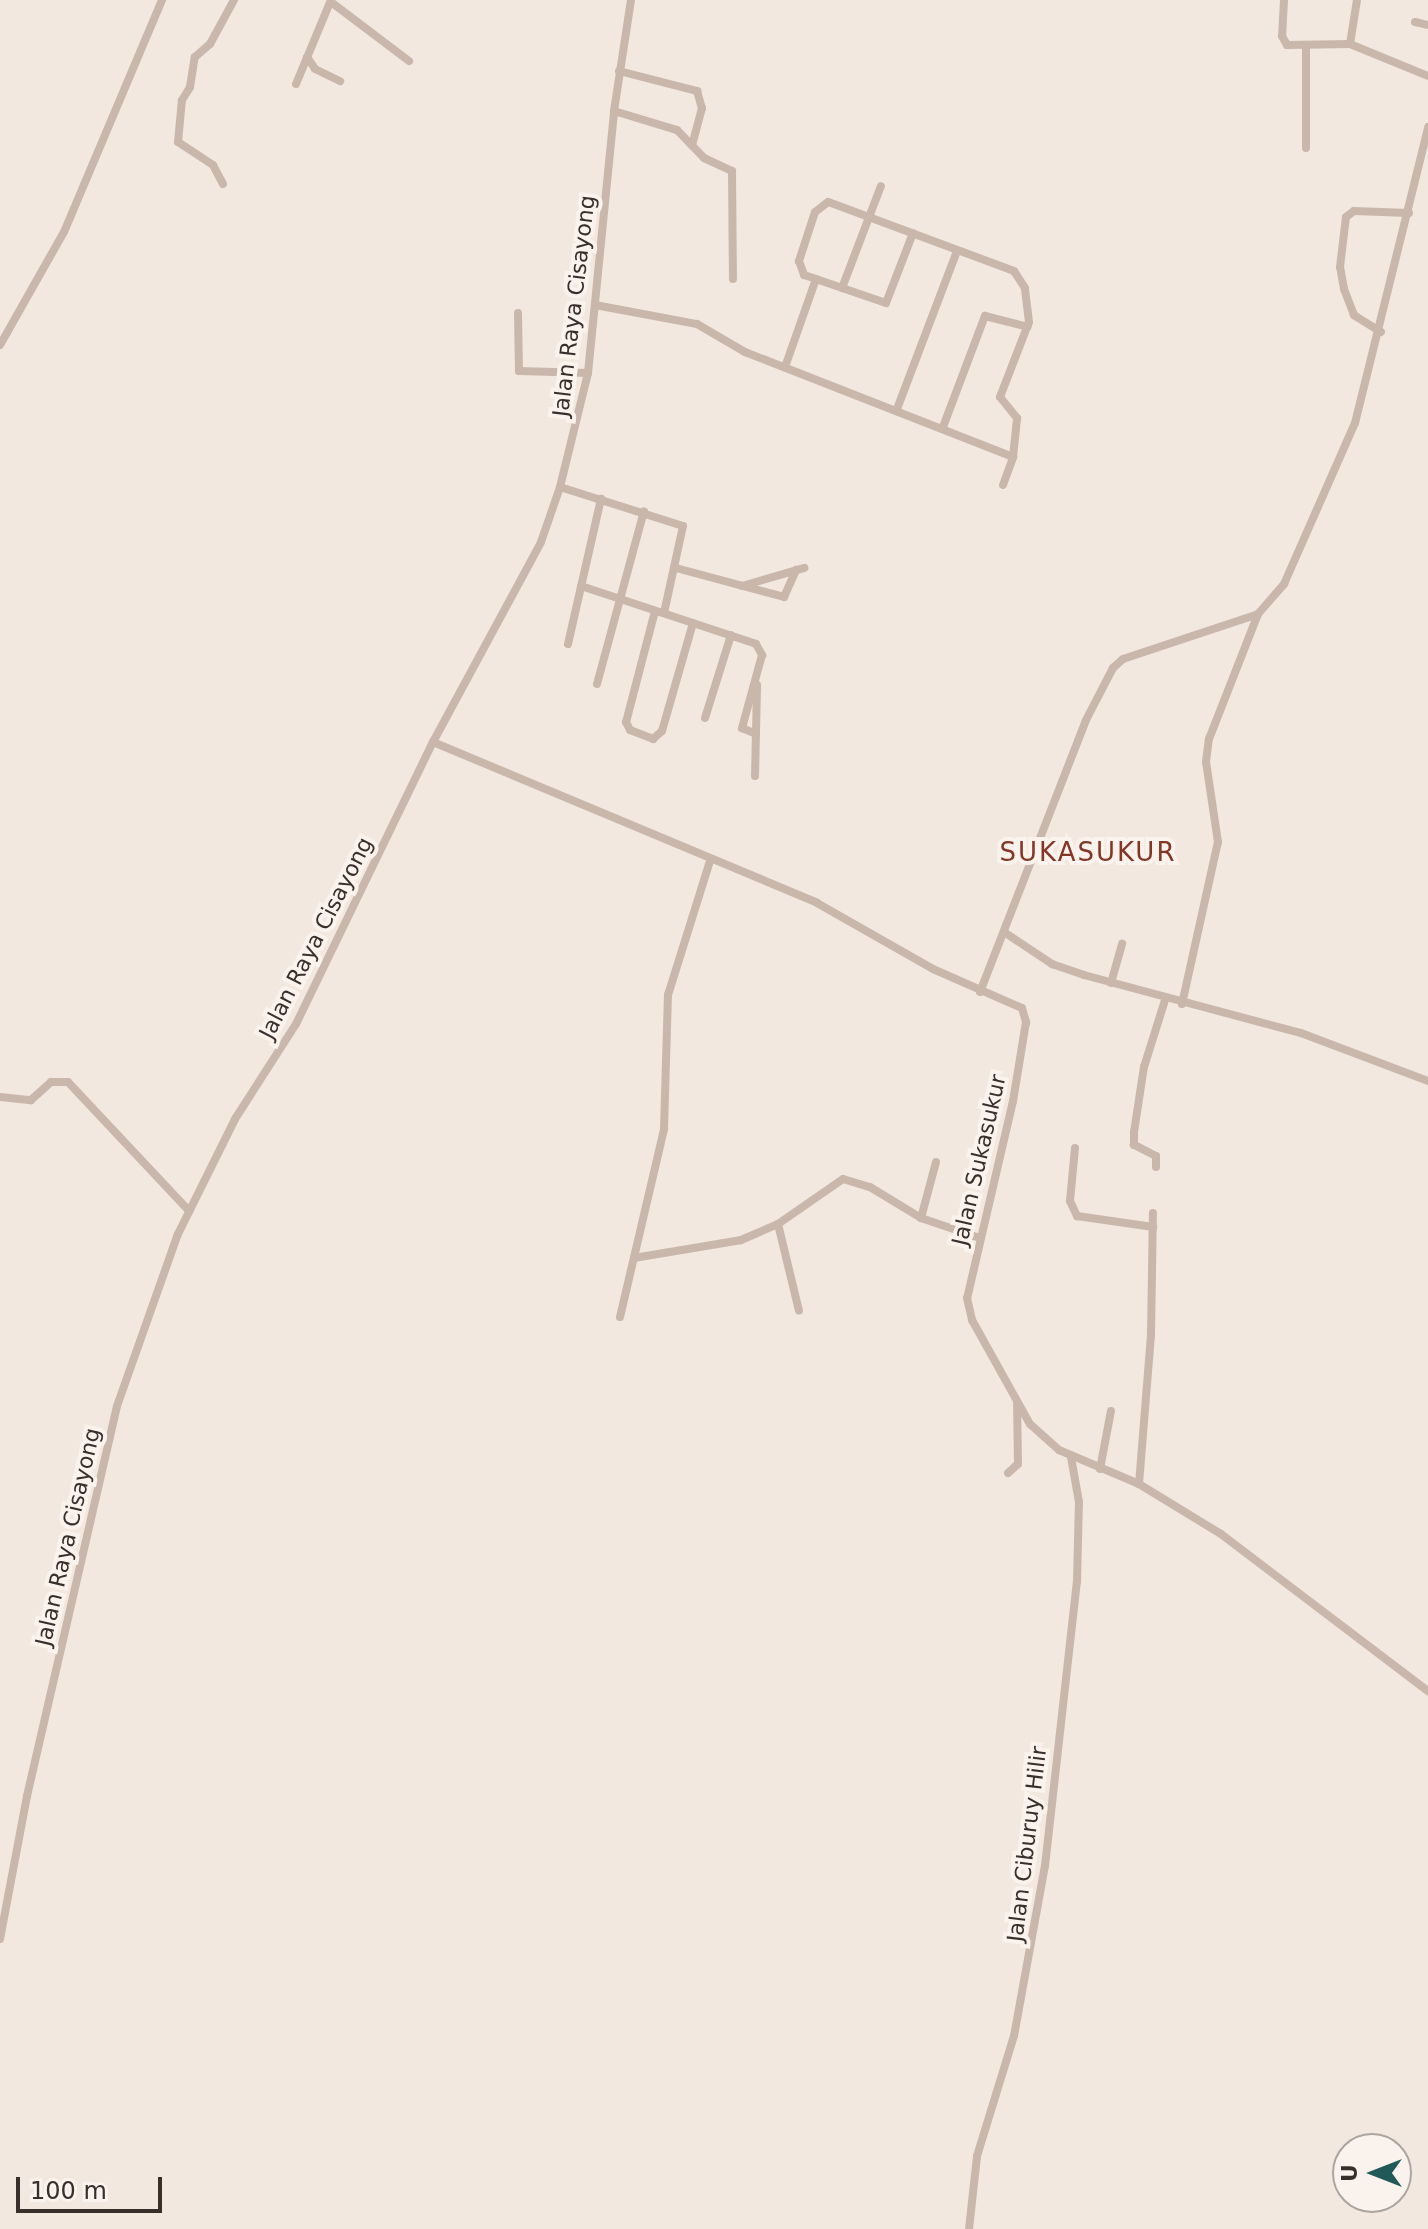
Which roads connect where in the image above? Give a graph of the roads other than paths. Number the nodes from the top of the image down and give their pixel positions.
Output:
1 (162, 0) edge
2 (234, 0) edge
3 (631, 0) edge
4 (1284, 0) edge
5 (1357, 0) edge
6 (331, 1) edge
7 (1415, 22) dead end
8 (1428, 25) edge
9 (1350, 44) junction
10 (1306, 45) junction
11 (307, 57) junction
12 (409, 61) dead end
13 (619, 71) junction
14 (1428, 76) edge
15 (340, 81) dead end
16 (296, 84) dead end
17 (614, 111) junction
18 (1428, 127) edge
19 (692, 145) junction
20 (1306, 148) dead end
21 (223, 184) dead end
22 (881, 186) dead end
23 (1409, 213) junction
24 (870, 216) junction
25 (913, 233) junction
26 (957, 251) junction
27 (733, 279) dead end
28 (816, 279) junction
29 (842, 288) junction
30 (595, 305) junction
31 (518, 313) dead end
32 (1028, 327) junction
33 (1381, 332) junction
34 (0, 345) edge
35 (785, 367) junction
36 (588, 373) junction
37 (897, 409) junction
38 (943, 427) junction
39 (1013, 457) junction
40 (1003, 485) dead end
41 (560, 487) junction
42 (601, 499) junction
43 (644, 511) junction
44 (676, 568) junction
45 (581, 586) junction
46 (741, 587) junction
47 (621, 600) junction
48 (660, 612) junction
49 (1258, 614) junction
50 (693, 623) junction
51 (731, 635) junction
52 (568, 644) dead end
53 (758, 670) junction
54 (597, 684) dead end
55 (705, 718) dead end
56 (756, 734) junction
57 (433, 742) junction
58 (755, 776) dead end
59 (710, 861) junction
60 (1004, 932) junction
61 (1122, 944) dead end
62 (1111, 983) junction
63 (980, 992) junction
64 (1165, 1000) junction
65 (1182, 1004) junction
66 (1428, 1081) edge
67 (0, 1097) edge
68 (1075, 1148) dead end
69 (936, 1162) dead end
70 (1156, 1167) dead end
71 (189, 1211) junction
72 (1153, 1213) dead end
73 (921, 1218) junction
74 (778, 1224) junction
75 (1153, 1227) junction
76 (977, 1237) junction
77 (634, 1258) junction
78 (799, 1311) dead end
79 (620, 1317) dead end
80 (1017, 1401) junction
81 (1111, 1411) dead end
82 (1071, 1457) junction
83 (1100, 1469) junction
84 (1008, 1473) dead end
85 (1139, 1484) junction
86 (1428, 1691) edge
87 (0, 1939) edge
88 (969, 2229) edge

1 - 34 street
2 - 21 street
3 - 13 street, Jalan Raya Cisayong
4 - 10 street
5 - 9 street
6 - 11 street
6 - 12 street
7 - 8 street
9 - 10 street
9 - 14 street
10 - 20 street
11 - 15 street
11 - 16 street
13 - 17 street, Jalan Raya Cisayong
13 - 19 street
17 - 19 street
17 - 30 street, Jalan Raya Cisayong
18 - 23 street
19 - 27 street
22 - 24 street
23 - 33 street
23 - 33 street
24 - 25 street
24 - 28 street
24 - 29 street
25 - 26 street
25 - 29 street
26 - 32 street
26 - 37 street
28 - 29 street
28 - 35 street
30 - 35 street
30 - 36 street, Jalan Raya Cisayong
31 - 36 street
32 - 38 street
32 - 39 street
33 - 49 street
35 - 37 street
36 - 41 street, Jalan Raya Cisayong
37 - 38 street
38 - 39 street
39 - 40 street
41 - 42 street
41 - 57 street, Jalan Raya Cisayong
42 - 43 street
42 - 45 street
43 - 44 street
43 - 47 street
44 - 46 street
44 - 48 street
45 - 47 street
45 - 52 street
46 - 46 street
47 - 48 street
47 - 54 street
48 - 50 street
48 - 50 street
49 - 60 street
49 - 65 street
50 - 51 street
51 - 53 street
51 - 55 street
53 - 56 street
53 - 56 street
56 - 58 street
57 - 59 street, Jalan Sukasukur
57 - 71 street, Jalan Raya Cisayong
59 - 63 street, Jalan Sukasukur
59 - 77 street
60 - 62 street
60 - 63 street
61 - 62 street
62 - 64 street
63 - 76 street, Jalan Sukasukur
64 - 65 street
64 - 70 street
65 - 66 street
67 - 71 street
68 - 75 street
69 - 73 street
71 - 87 street, Jalan Raya Cisayong
72 - 75 street
73 - 74 street
73 - 76 street
74 - 77 street
74 - 78 street
75 - 85 street
76 - 80 street, Jalan Sukasukur
77 - 79 street
80 - 82 street, Jalan Sukasukur
80 - 84 street
81 - 83 street
82 - 83 street, Jalan Sukasukur
82 - 88 street, Jalan Ciburuy Hilir
83 - 85 street, Jalan Sukasukur
85 - 86 street, Jalan Sukasukur

